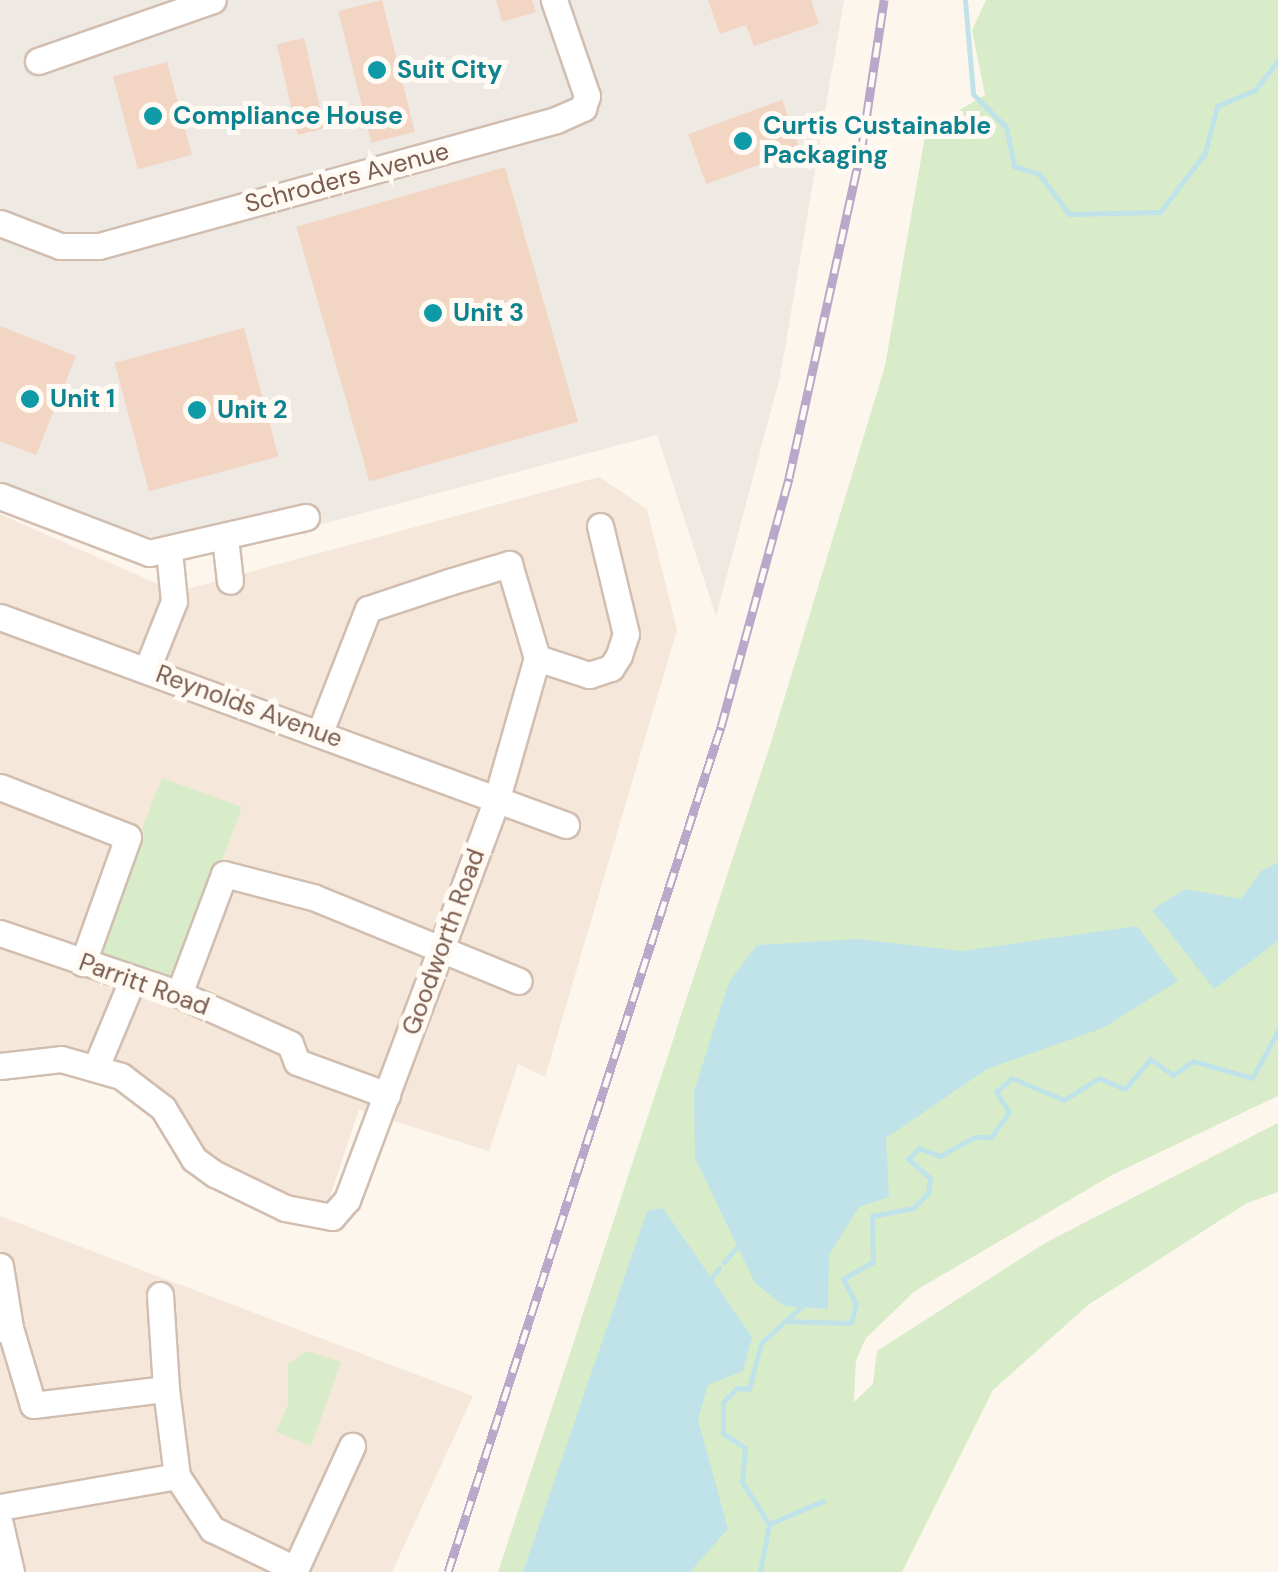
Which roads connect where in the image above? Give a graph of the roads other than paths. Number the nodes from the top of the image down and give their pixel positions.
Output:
1 (213, 0) edge
2 (554, 0) edge
3 (38, 61) dead end
4 (0, 223) edge
5 (0, 496) edge
6 (306, 517) dead end
7 (600, 526) dead end
8 (225, 538) junction
9 (168, 552) junction
10 (230, 580) dead end
11 (0, 617) edge
12 (548, 660) junction
13 (147, 669) junction
14 (320, 732) junction
15 (0, 787) edge
16 (495, 805) junction
17 (566, 825) dead end
18 (0, 933) edge
19 (441, 950) junction
20 (83, 963) junction
21 (518, 981) dead end
22 (131, 983) junction
23 (179, 994) junction
24 (0, 1066) edge
25 (96, 1067) junction
26 (387, 1095) junction
27 (0, 1266) edge
28 (160, 1296) dead end
29 (5, 1329) edge
30 (166, 1389) junction
31 (352, 1446) dead end
32 (176, 1476) junction
33 (0, 1507) edge
34 (0, 1524) edge
35 (294, 1570) edge
36 (11, 1572) edge

1 - 3 street
2 - 4 street, Schroders Avenue
5 - 9 street
6 - 8 street
7 - 12 street
8 - 9 street
8 - 10 street
9 - 13 street
11 - 13 street, Reynolds Avenue
12 - 14 street
12 - 16 street, Goodworth Road
13 - 14 street, Reynolds Avenue
14 - 16 street, Reynolds Avenue
15 - 20 street
16 - 17 street, Reynolds Avenue
16 - 19 street, Goodworth Road
18 - 20 street, Parritt Road
19 - 21 street
19 - 23 street
19 - 26 street, Goodworth Road
20 - 22 street, Parritt Road
22 - 23 street, Parritt Road
22 - 25 street
23 - 26 street, Parritt Road
24 - 25 street
25 - 26 street, Goodworth Road
27 - 29 street
28 - 30 street
29 - 30 street
30 - 32 street
31 - 35 street
32 - 33 street
32 - 35 street
34 - 36 street

